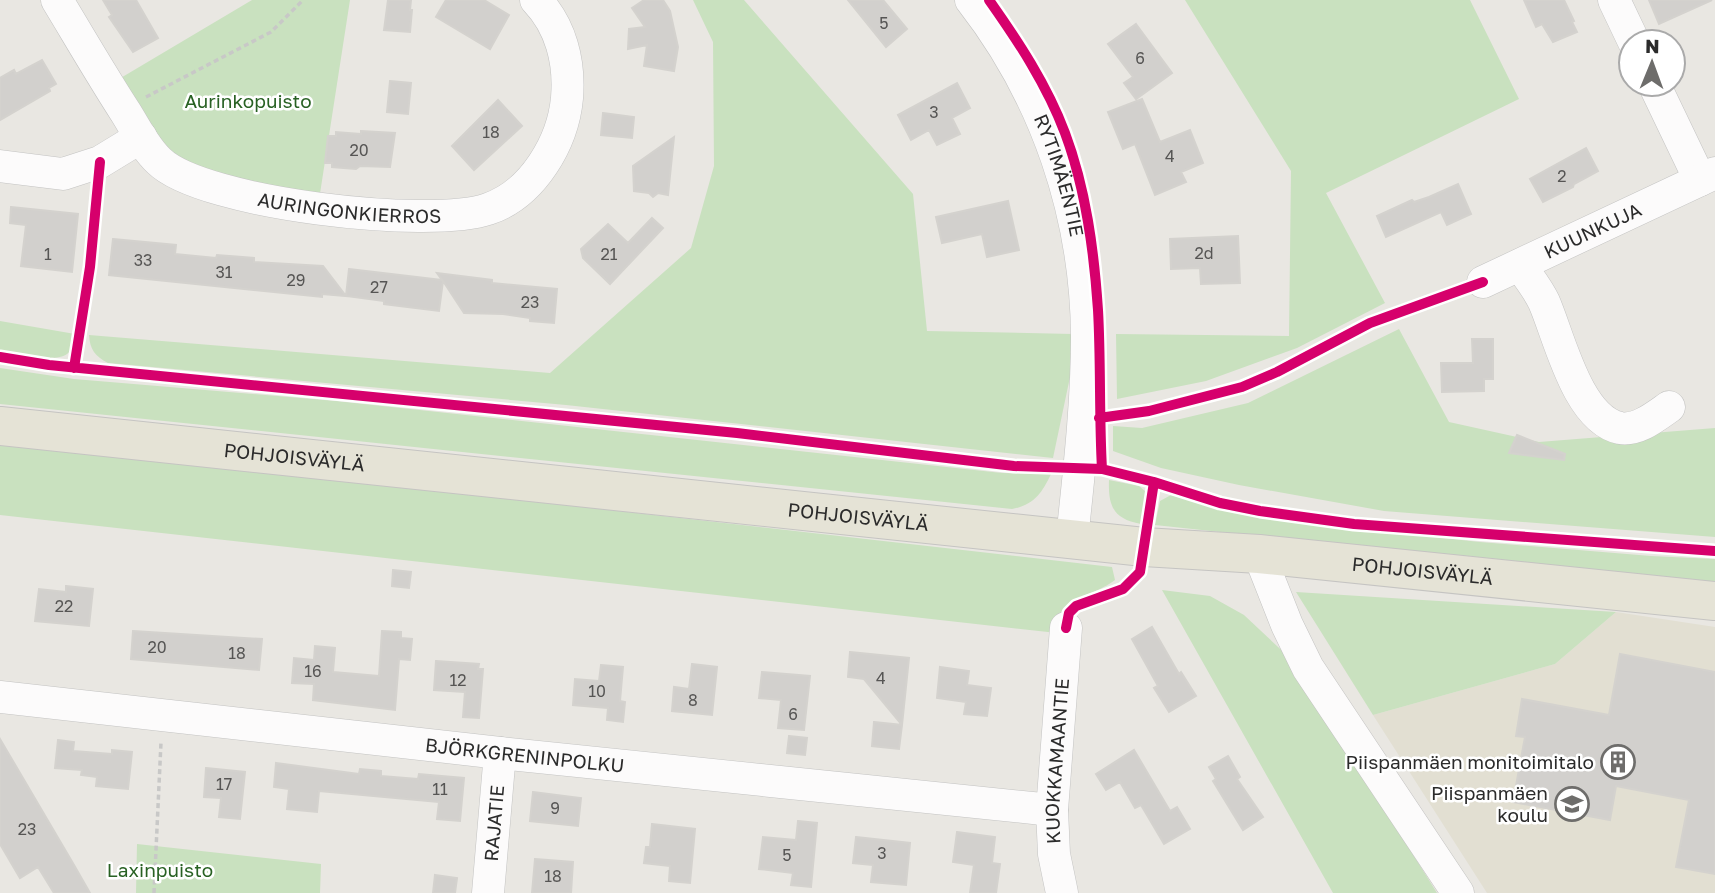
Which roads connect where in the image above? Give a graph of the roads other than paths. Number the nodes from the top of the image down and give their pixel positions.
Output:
1 (57, 0) edge
2 (536, 0) edge
3 (971, 0) edge
4 (1614, 0) edge
5 (1627, 28) edge
6 (1662, 98) edge
7 (141, 137) junction
8 (0, 166) edge
9 (1708, 177) edge
10 (1520, 265) junction
11 (1483, 282) dead end
12 (1669, 407) dead end
13 (0, 426) edge
14 (1072, 539) junction
15 (1259, 554) junction
16 (1715, 601) edge
17 (1066, 628) dead end
18 (0, 697) edge
19 (500, 753) junction
20 (1052, 810) junction
21 (488, 893) edge
22 (1062, 893) edge
23 (1458, 893) edge

1 - 7 street, AURINGONKIERROS
2 - 7 street, AURINGONKIERROS
3 - 14 street, RYTIMÄENTIE
4 - 5 street
6 - 9 street
7 - 8 street
9 - 10 street, KUUNKUJA
10 - 11 street, KUUNKUJA
10 - 12 street
13 - 14 main road, POHJOISVÄYLÄ
14 - 15 main road, POHJOISVÄYLÄ
15 - 16 main road, POHJOISVÄYLÄ
15 - 23 street
17 - 20 street, KUOKKAMAANTIE
18 - 19 street, BJÖRKGRENINPOLKU
19 - 20 street, BJÖRKGRENINPOLKU
19 - 21 street, RAJATIE
20 - 22 street, KUOKKAMAANTIE

